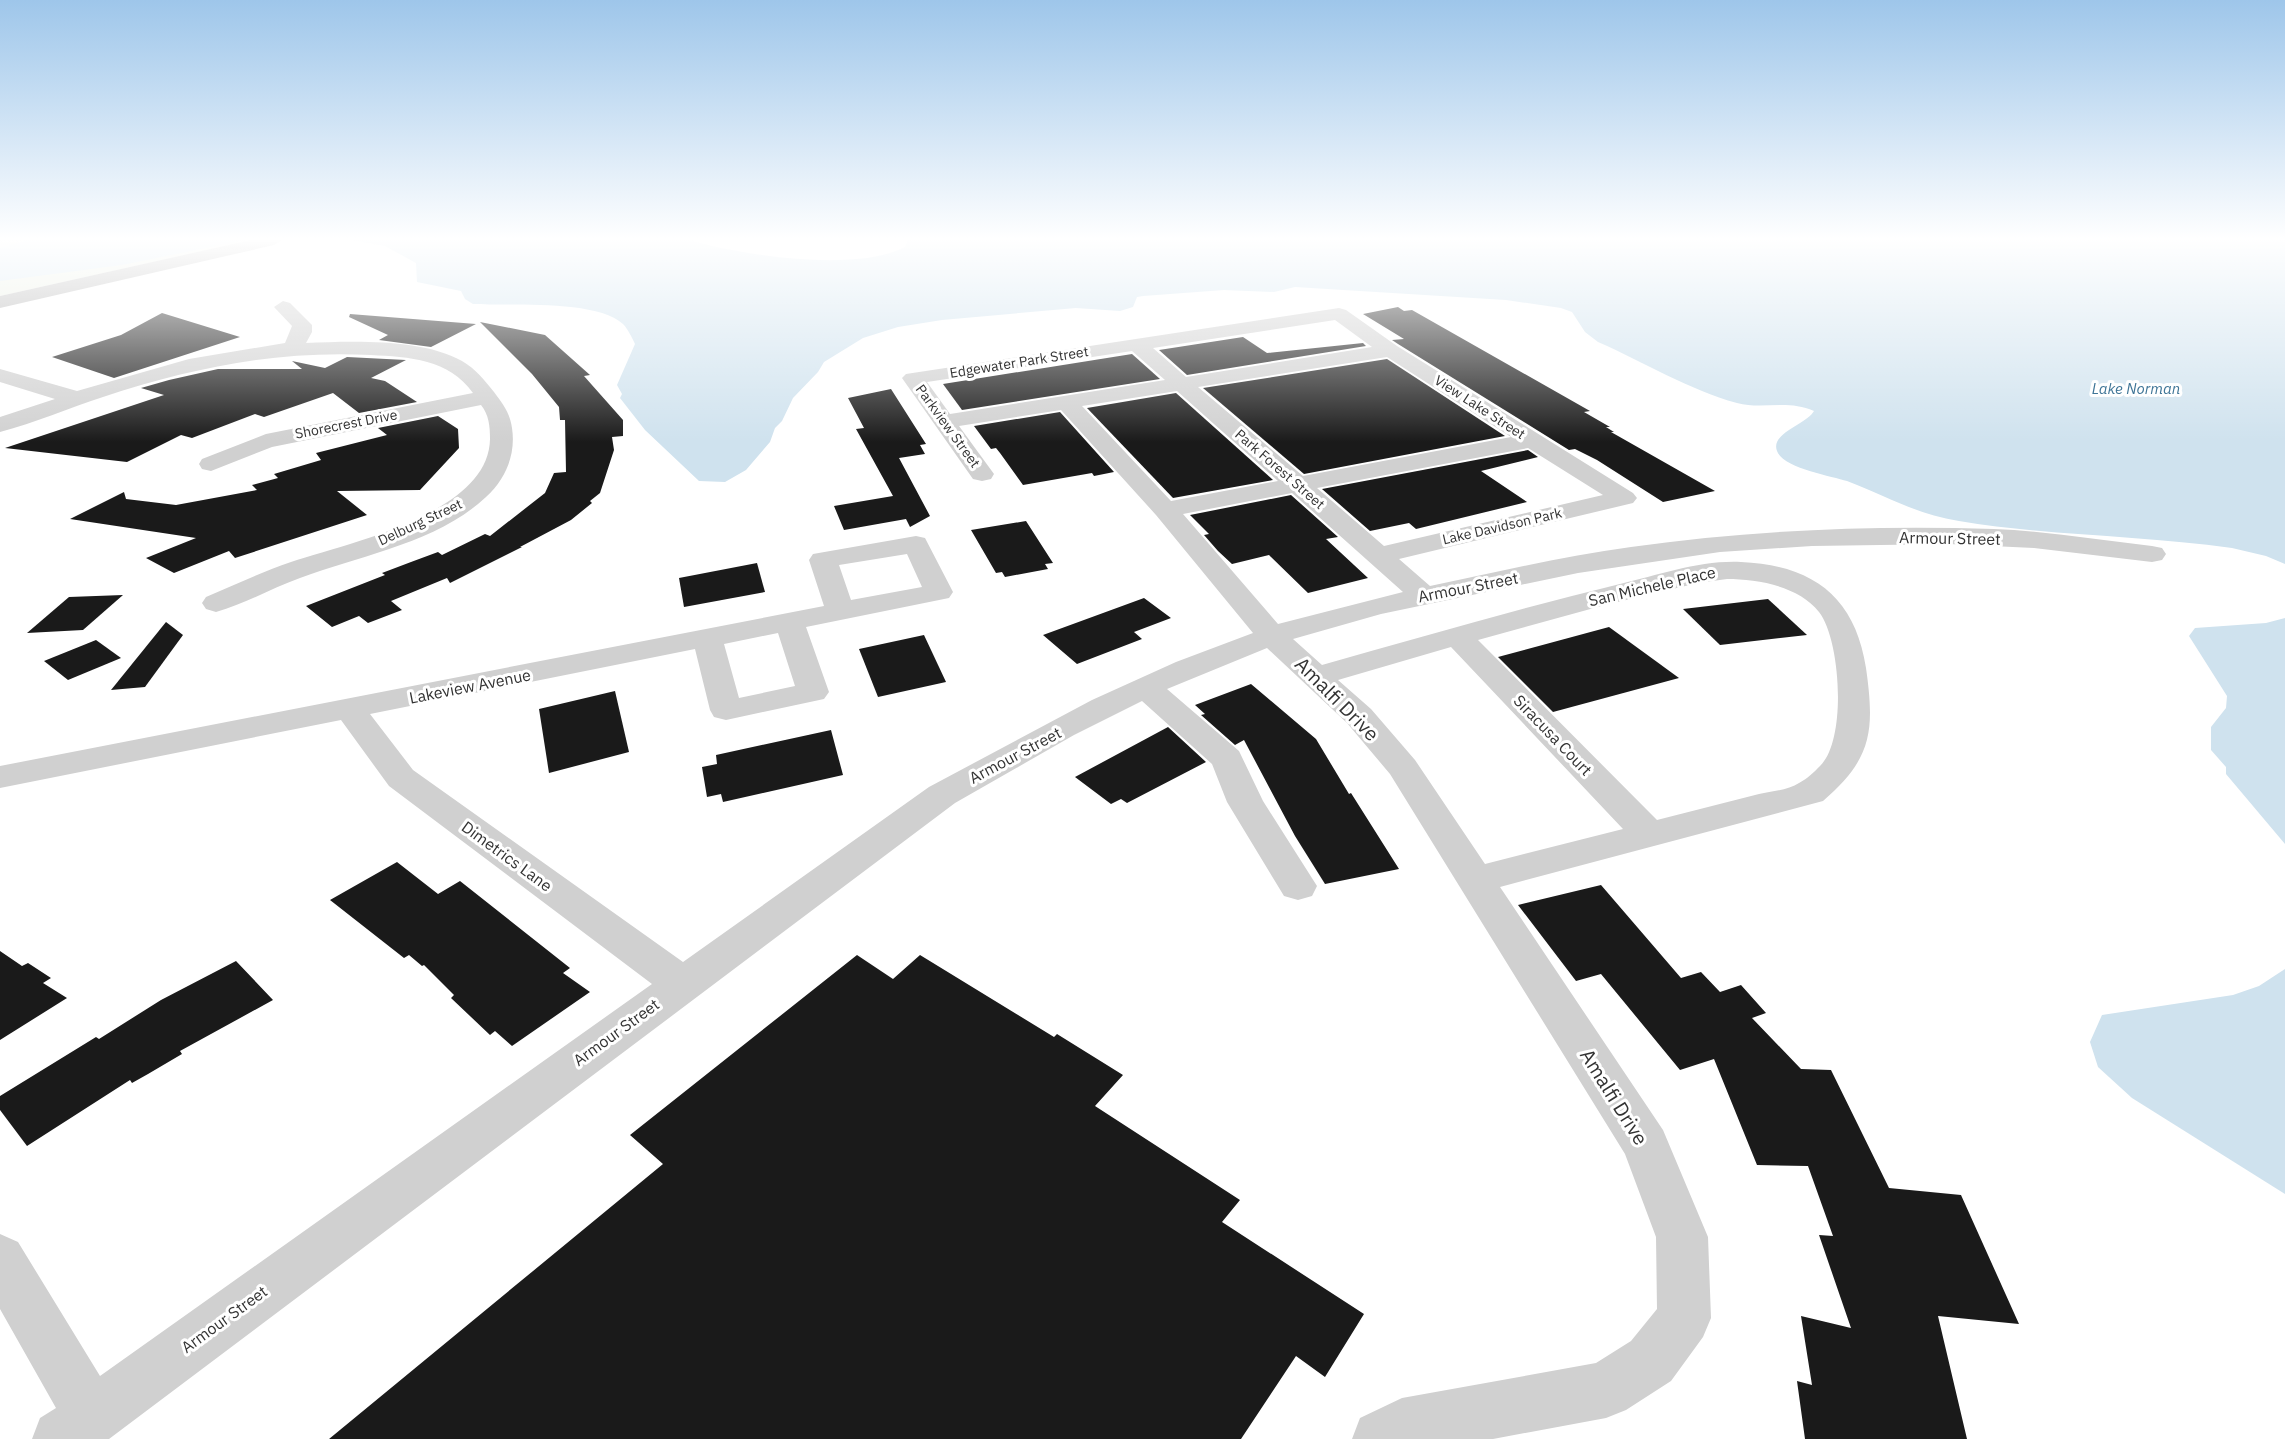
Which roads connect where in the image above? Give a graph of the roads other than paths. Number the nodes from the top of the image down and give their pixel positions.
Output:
1 (284, 307) dead end
2 (1339, 314) joint
3 (1136, 344) junction
4 (293, 347) junction
5 (1390, 350) junction
6 (0, 375) edge
7 (913, 378) joint
8 (1183, 384) junction
9 (486, 397) junction
10 (76, 398) junction
11 (1067, 403) junction
12 (943, 422) junction
13 (0, 425) edge
14 (1532, 440) junction
15 (210, 464) dead end
16 (982, 474) dead end
17 (1297, 486) junction
18 (1624, 498) joint
19 (1165, 510) junction
20 (2152, 554) dead end
21 (1379, 555) junction
22 (1424, 595) junction
23 (216, 603) dead end
24 (841, 612) junction
25 (790, 623) junction
26 (1272, 636) junction
27 (1458, 637) junction
28 (708, 640) junction
29 (1316, 676) junction
30 (1147, 688) junction
31 (350, 710) junction
32 (0, 777) edge
33 (1648, 834) junction
34 (1474, 880) junction
35 (1298, 886) dead end
36 (682, 984) junction
37 (0, 1259) edge
38 (76, 1427) edge
39 (1382, 1439) edge

1 - 4 street
2 - 3 street, Edgewater Park Street
2 - 5 street, View Lake Street
3 - 7 street, Edgewater Park Street
3 - 8 street, Park Forest Street
4 - 9 street, Delburg Street
4 - 10 street, Delburg Street
5 - 8 street
5 - 14 street, View Lake Street
6 - 10 street
7 - 12 street, Parkview Street
8 - 11 street
8 - 17 street, Park Forest Street
9 - 15 street, Shorecrest Drive
9 - 23 street, Delburg Street
10 - 13 street, Delburg Street
11 - 12 street
11 - 19 street, Amalfi Drive
12 - 16 street, Parkview Street
14 - 17 street
14 - 18 street, View Lake Street
17 - 19 street
17 - 21 street, Park Forest Street
18 - 21 street, Lake Davidson Park
19 - 26 street, Amalfi Drive
20 - 22 street, Armour Street
21 - 22 street, Park Forest Street
22 - 26 street, Armour Street
24 - 24 street, Lakeview Avenue
24 - 25 street, Lakeview Avenue
25 - 28 street, Lakeview Avenue
25 - 28 street
26 - 29 street, Amalfi Drive
26 - 30 street, Armour Street
27 - 29 street, San Michele Place
27 - 33 street, Siracusa Court
27 - 33 street, San Michele Place
28 - 31 street, Lakeview Avenue
29 - 34 street, Amalfi Drive
30 - 35 street
30 - 36 street, Armour Street
31 - 32 street, Lakeview Avenue
31 - 36 street, Dimetrics Lane
33 - 34 street, San Michele Place
34 - 39 street, Amalfi Drive
36 - 38 street, Armour Street
37 - 38 street

